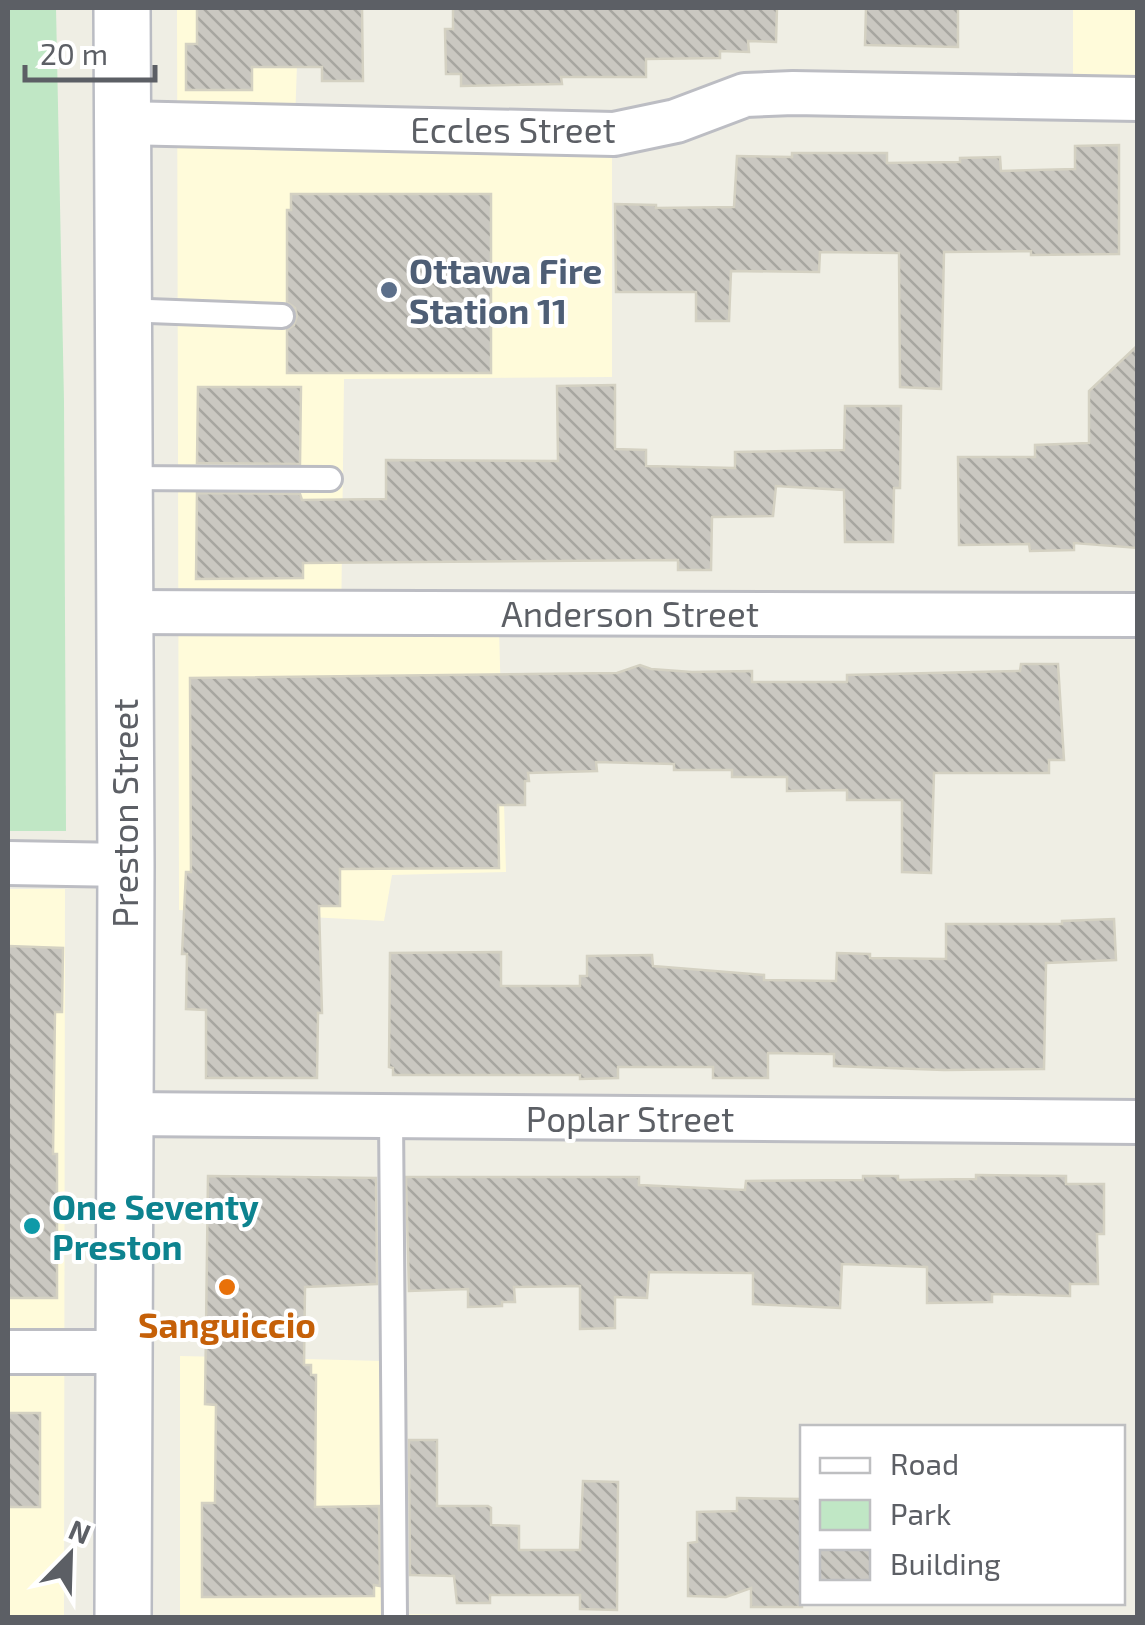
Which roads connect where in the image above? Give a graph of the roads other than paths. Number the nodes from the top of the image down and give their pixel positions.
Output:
1 (122, 8) edge
2 (1138, 98) edge
3 (122, 122) junction
4 (122, 310) junction
5 (282, 316) dead end
6 (122, 478) junction
7 (330, 479) dead end
8 (122, 612) junction
9 (1138, 614) edge
10 (8, 864) edge
11 (126, 864) junction
12 (123, 1114) junction
13 (391, 1116) junction
14 (1138, 1122) edge
15 (8, 1352) edge
16 (122, 1352) junction
17 (123, 1618) edge
18 (394, 1618) edge

1 - 3 main road, Preston Street
2 - 3 street, Eccles Street
3 - 4 main road, Preston Street
4 - 5 lane
4 - 6 main road, Preston Street
6 - 7 lane
6 - 8 main road, Preston Street
8 - 9 street, Anderson Street
8 - 11 main road, Preston Street
10 - 11 street
11 - 12 main road, Preston Street
12 - 13 street, Poplar Street
12 - 16 main road, Preston Street
13 - 14 street, Poplar Street
13 - 18 lane
15 - 16 street
16 - 17 main road, Preston Street

